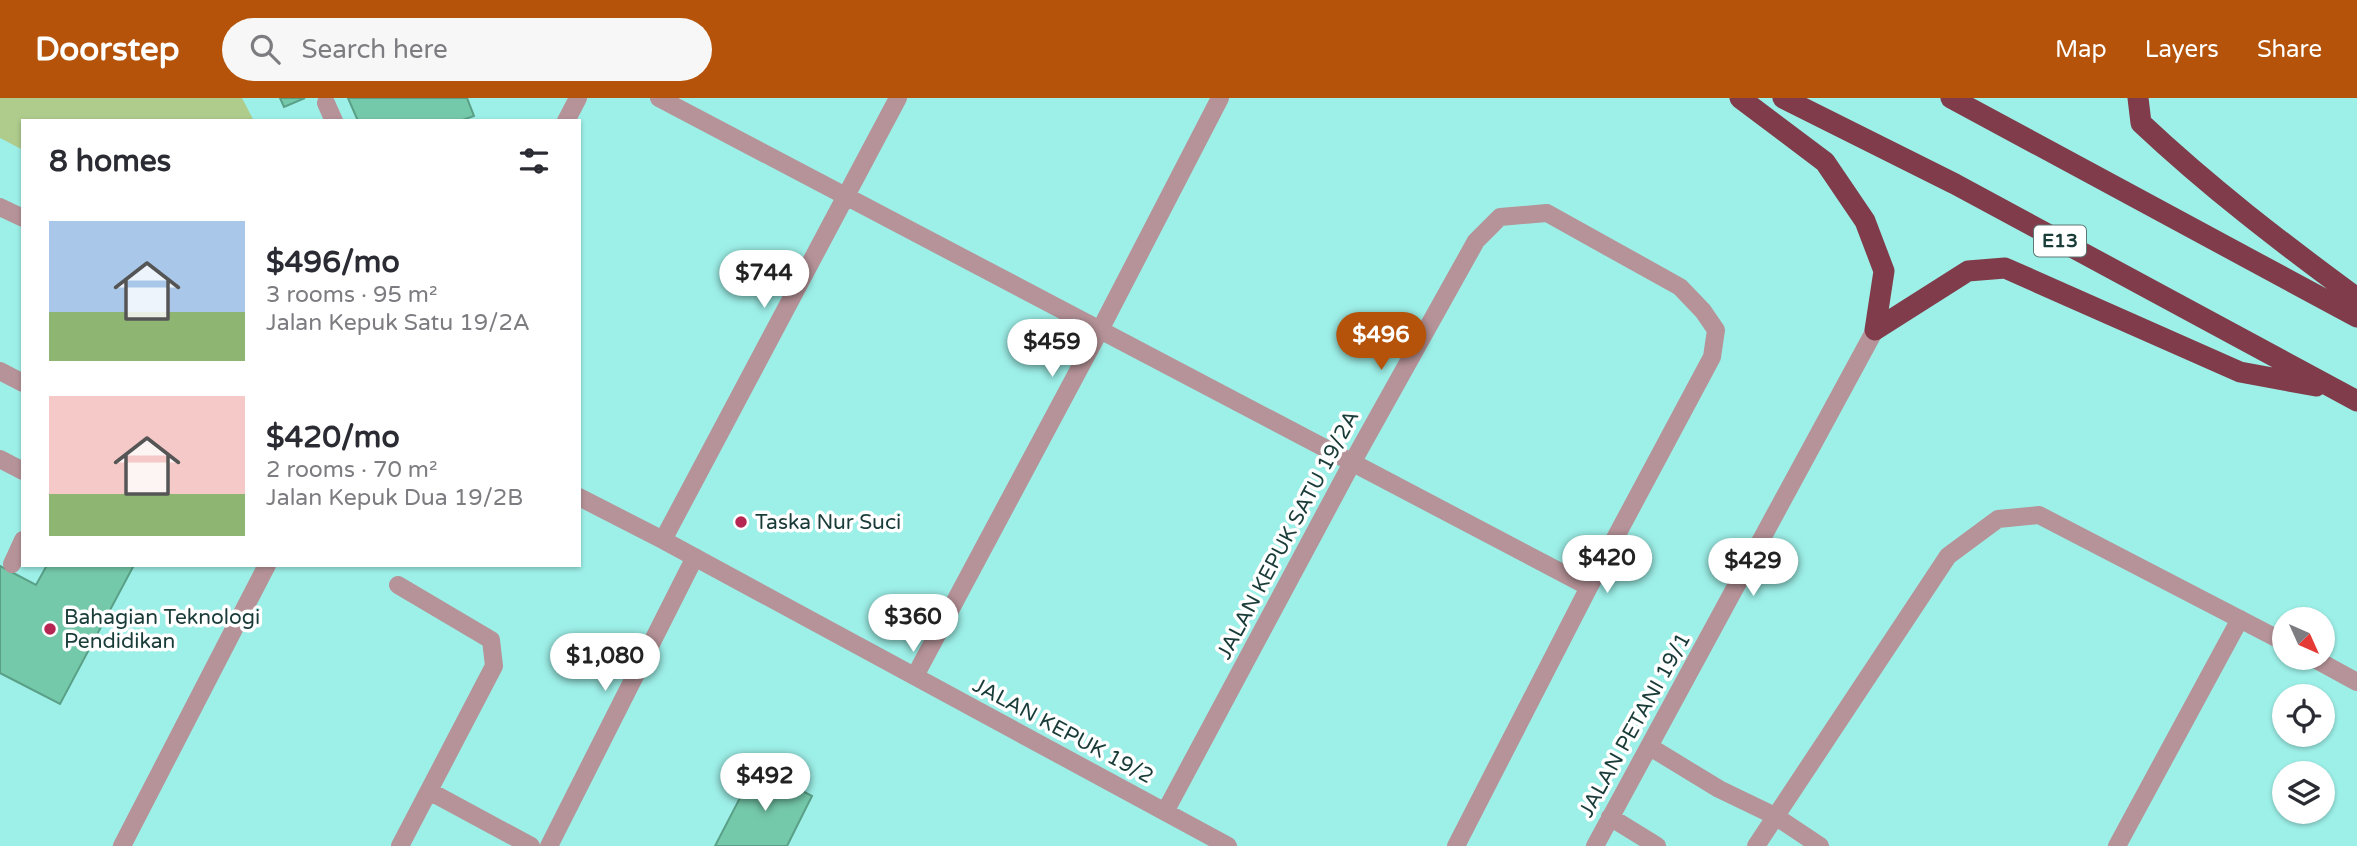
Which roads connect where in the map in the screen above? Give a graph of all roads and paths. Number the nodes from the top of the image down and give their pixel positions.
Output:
1 (578, 98) edge
2 (659, 98) edge
3 (898, 98) edge
4 (1220, 98) edge
5 (1740, 98) edge
6 (1783, 98) edge
7 (1951, 98) edge
8 (2138, 98) edge
9 (326, 103) dead end
10 (333, 119) edge
11 (567, 119) edge
12 (846, 196) junction
13 (0, 207) edge
14 (21, 217) edge
15 (2357, 299) edge
16 (2357, 317) edge
17 (1100, 330) junction
18 (1875, 330) junction
19 (0, 371) edge
20 (21, 382) edge
21 (2335, 389) junction
22 (2357, 401) edge
23 (0, 459) edge
24 (1352, 463) junction
25 (21, 470) edge
26 (581, 498) edge
27 (663, 540) junction
28 (21, 544) edge
29 (695, 557) junction
30 (12, 564) dead end
31 (266, 567) edge
32 (398, 585) dead end
33 (1589, 587) junction
34 (2240, 619) junction
35 (2272, 636) edge
36 (2335, 670) edge
37 (915, 677) junction
38 (2357, 682) edge
39 (1650, 747) junction
40 (429, 791) junction
41 (1165, 812) junction
42 (1775, 816) junction
43 (1610, 817) junction
44 (122, 846) edge
45 (400, 846) edge
46 (531, 846) edge
47 (549, 846) edge
48 (1228, 846) edge
49 (1457, 846) edge
50 (1595, 846) edge
51 (1657, 846) edge
52 (1756, 846) edge
53 (1820, 846) edge
54 (2117, 846) edge

1 - 11 street
2 - 12 street
3 - 12 street
4 - 17 street
5 - 18 highway
6 - 21 highway, E13
7 - 16 highway
8 - 15 highway
9 - 10 street
12 - 17 street
12 - 27 street
13 - 14 street
17 - 24 street
17 - 37 street
18 - 21 highway
18 - 39 street, JALAN PETANI 19/1
19 - 20 street
21 - 22 highway, E13
23 - 25 street
24 - 33 street
24 - 33 street, JALAN KEPUK SATU 19/2A
24 - 41 street, JALAN KEPUK SATU 19/2A
26 - 27 street, JALAN KEPUK 19/2
27 - 29 street, JALAN KEPUK 19/2
28 - 30 street
29 - 37 street, JALAN KEPUK 19/2
29 - 47 street
31 - 44 street
32 - 40 street
33 - 49 street
34 - 35 street
34 - 42 street
34 - 54 street
36 - 38 street
37 - 41 street, JALAN KEPUK 19/2
39 - 42 street
39 - 43 street, JALAN PETANI 19/1
40 - 45 street
40 - 46 street
41 - 48 street, JALAN KEPUK 19/2
42 - 52 street
42 - 53 street
43 - 50 street, JALAN PETANI 19/1
43 - 51 street

